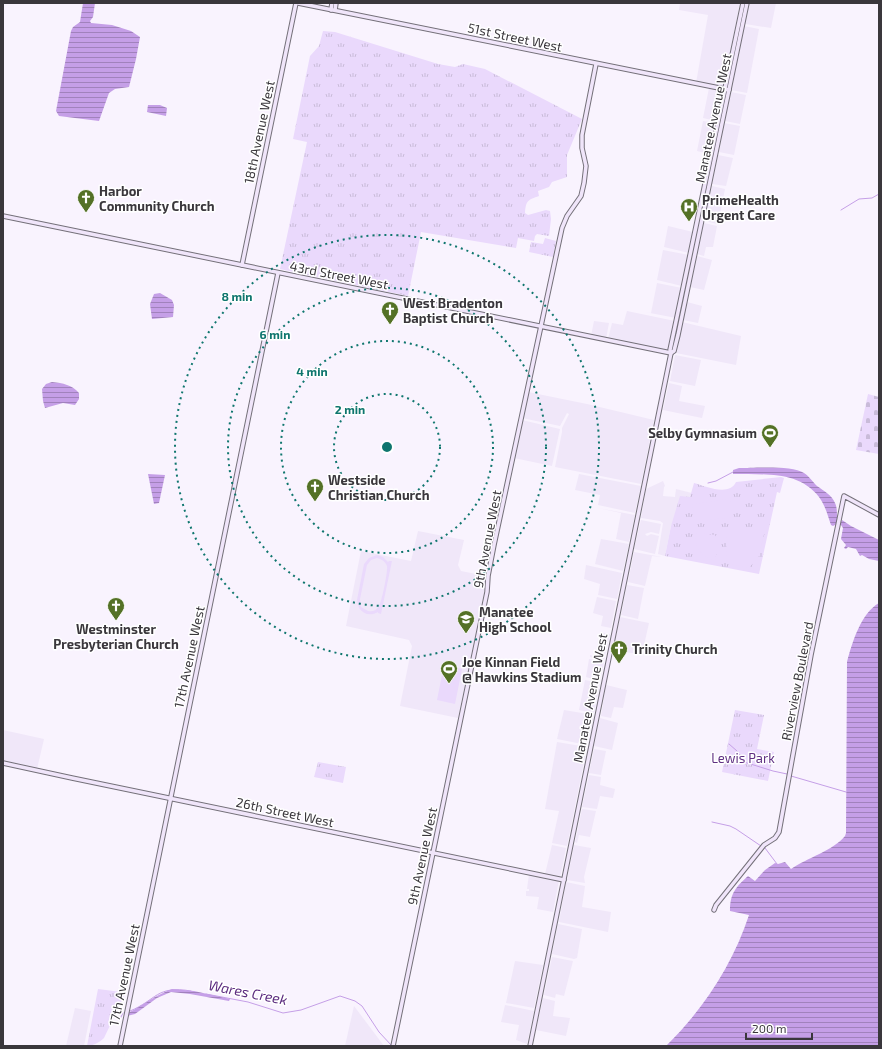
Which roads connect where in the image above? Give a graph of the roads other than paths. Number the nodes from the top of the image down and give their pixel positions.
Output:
1 (297, 3) edge
2 (332, 3) edge
3 (336, 3) edge
4 (742, 3) edge
5 (747, 3) edge
6 (333, 10) junction
7 (596, 64) junction
8 (727, 90) junction
9 (3, 216) edge
10 (242, 265) junction
11 (278, 273) junction
12 (542, 326) junction
13 (671, 353) junction
14 (879, 515) edge
15 (3, 762) edge
16 (170, 798) junction
17 (433, 852) junction
18 (564, 880) junction
19 (714, 910) dead end
20 (394, 1044) edge
21 (120, 1046) edge
22 (530, 1046) edge

1 - 6 street, 51st Street West
1 - 10 street, 18th Avenue West
2 - 6 street
3 - 6 street
4 - 8 street, Manatee Avenue West
5 - 8 street, Manatee Avenue West
6 - 7 street, 51st Street West
7 - 8 street, 51st Street West
7 - 12 street, 9th Avenue West
8 - 13 street, Manatee Avenue West
9 - 10 street, 43rd Street West
10 - 11 street, 43rd Street West
11 - 12 street, 43rd Street West
11 - 16 street, 17th Avenue West
12 - 13 street, 43rd Street West
12 - 17 street, 9th Avenue West
13 - 18 street, Manatee Avenue West
14 - 19 street, Riverview Boulevard
15 - 16 street, 26th Street West
16 - 17 street, 26th Street West
16 - 21 street, 17th Avenue West
17 - 18 street, 26th Street West
17 - 20 street, 9th Avenue West
18 - 22 street, Manatee Avenue West

